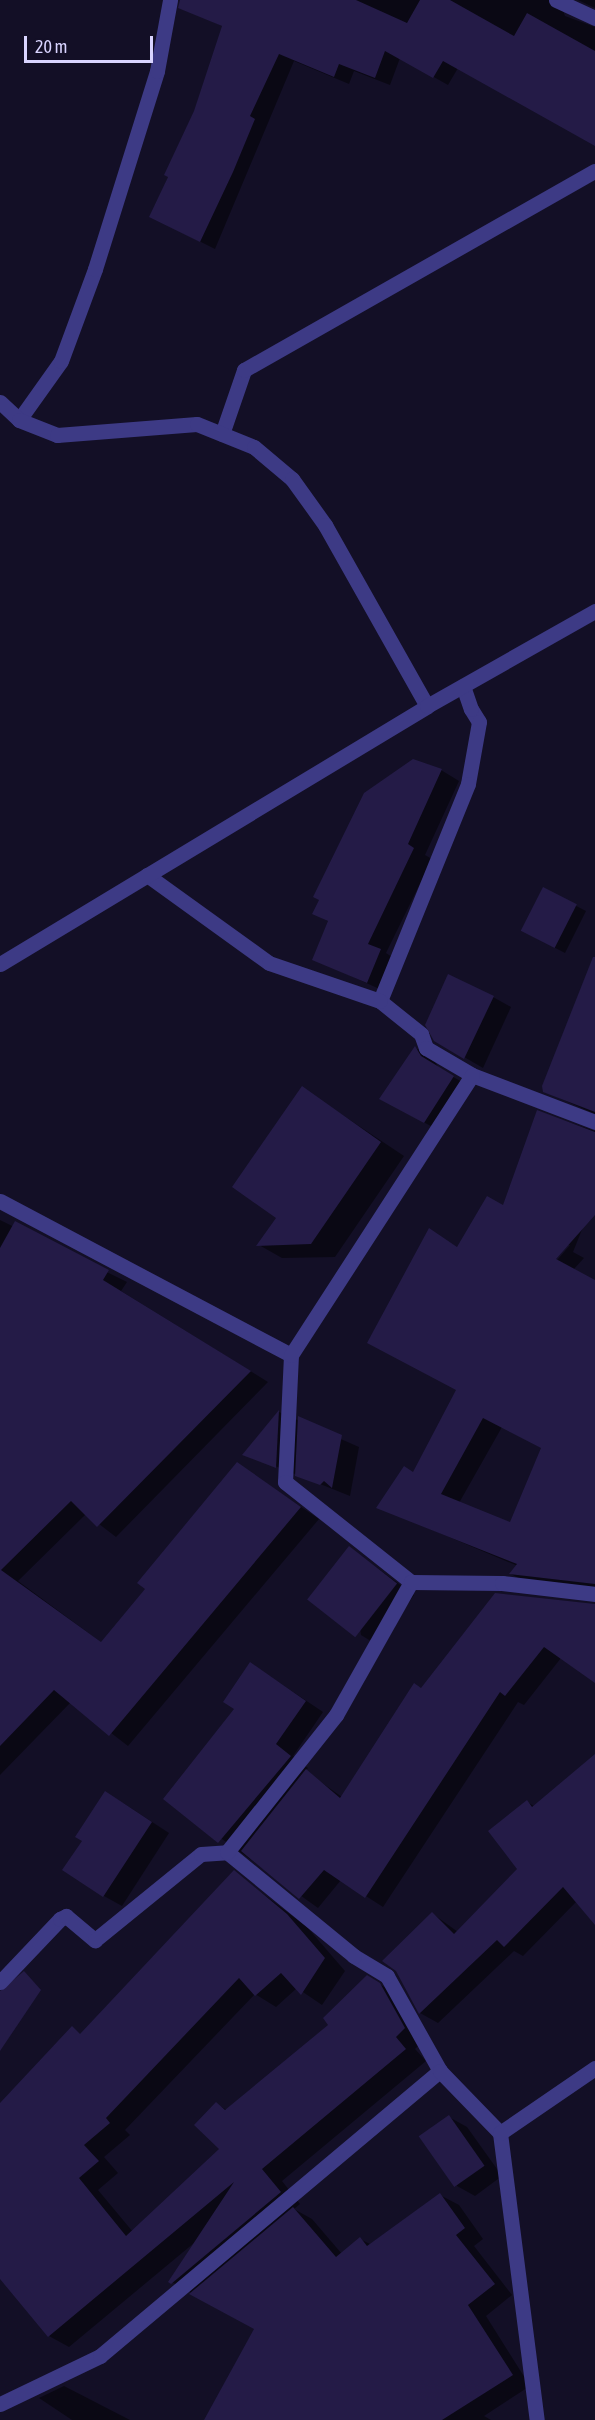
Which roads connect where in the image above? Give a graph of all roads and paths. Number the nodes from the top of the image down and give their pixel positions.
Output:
1 (170, 0) edge
2 (556, 0) edge
3 (595, 18) edge
4 (595, 171) edge
5 (0, 402) edge
6 (19, 420) junction
7 (222, 434) junction
8 (595, 610) edge
9 (463, 686) junction
10 (427, 706) junction
11 (147, 875) junction
12 (0, 964) edge
13 (380, 1001) junction
14 (472, 1075) junction
15 (595, 1122) edge
16 (0, 1201) edge
17 (291, 1355) junction
18 (411, 1582) junction
19 (595, 1594) edge
20 (228, 1852) junction
21 (0, 1982) edge
22 (595, 2068) edge
23 (440, 2071) junction
24 (500, 2133) junction
25 (0, 2404) edge
26 (537, 2420) edge

1 - 6 street
2 - 3 street
4 - 7 street
5 - 6 street
6 - 7 street
7 - 10 street
8 - 9 street
9 - 10 street
9 - 13 street
10 - 11 street
11 - 12 street
11 - 13 street
13 - 14 street
14 - 15 street
14 - 17 street
16 - 17 street
17 - 18 street
18 - 19 street
18 - 20 street
20 - 21 street
20 - 23 street
22 - 24 street
23 - 24 street
23 - 25 street
24 - 26 street

